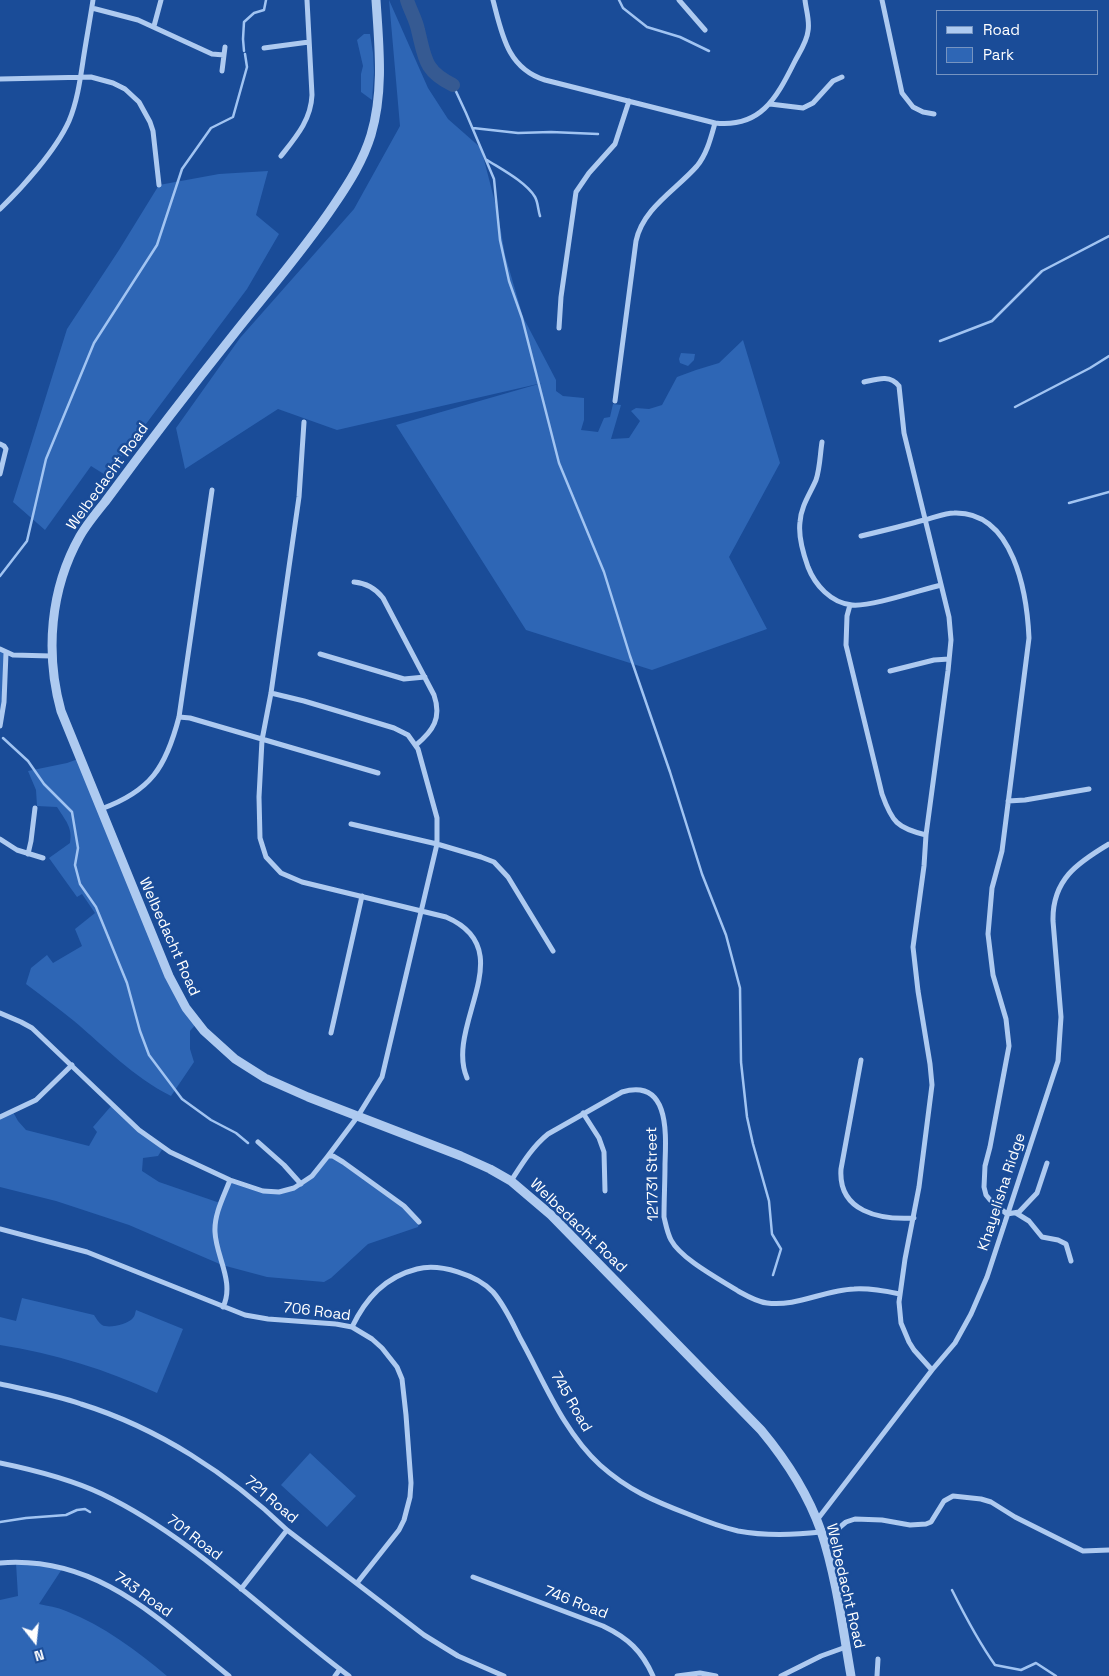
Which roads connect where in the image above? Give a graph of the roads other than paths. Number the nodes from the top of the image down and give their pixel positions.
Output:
1 (92, 0) edge
2 (161, 0) edge
3 (307, 0) edge
4 (376, 0) edge
5 (493, 0) edge
6 (679, 0) edge
7 (805, 0) edge
8 (882, 0) edge
9 (92, 8) junction
10 (154, 26) junction
11 (705, 30) dead end
12 (309, 42) junction
13 (225, 47) dead end
14 (264, 48) dead end
15 (224, 55) junction
16 (222, 71) dead end
17 (842, 77) dead end
18 (80, 78) junction
19 (0, 79) edge
20 (629, 101) junction
21 (770, 104) junction
22 (934, 114) dead end
23 (715, 123) junction
24 (281, 156) dead end
25 (159, 185) dead end
26 (0, 209) edge
27 (559, 328) dead end
28 (864, 382) dead end
29 (615, 401) dead end
30 (304, 422) dead end
31 (822, 442) dead end
32 (0, 444) edge
33 (0, 474) edge
34 (212, 490) dead end
35 (926, 520) junction
36 (861, 536) dead end
37 (354, 582) dead end
38 (940, 585) junction
39 (850, 605) junction
40 (0, 649) edge
41 (6, 654) junction
42 (320, 654) dead end
43 (51, 656) junction
44 (949, 659) junction
45 (890, 671) dead end
46 (425, 677) junction
47 (271, 693) junction
48 (179, 717) junction
49 (0, 726) edge
50 (262, 740) junction
51 (416, 745) junction
52 (378, 773) dead end
53 (1089, 789) dead end
54 (1008, 802) junction
55 (35, 808) dead end
56 (101, 809) junction
57 (351, 824) dead end
58 (926, 835) junction
59 (0, 839) edge
60 (437, 844) junction
61 (1109, 844) edge
62 (28, 854) junction
63 (43, 858) dead end
64 (362, 896) junction
65 (421, 910) junction
66 (553, 951) dead end
67 (0, 1013) edge
68 (331, 1033) dead end
69 (861, 1060) dead end
70 (72, 1066) junction
71 (467, 1078) dead end
72 (583, 1113) junction
73 (358, 1116) junction
74 (0, 1117) edge
75 (258, 1142) dead end
76 (328, 1156) junction
77 (1047, 1163) dead end
78 (230, 1180) junction
79 (511, 1181) junction
80 (301, 1184) junction
81 (605, 1192) dead end
82 (1016, 1213) junction
83 (1007, 1214) junction
84 (914, 1218) junction
85 (419, 1222) dead end
86 (0, 1229) edge
87 (1071, 1260) dead end
88 (900, 1294) junction
89 (223, 1307) junction
90 (352, 1327) junction
91 (932, 1370) junction
92 (0, 1384) edge
93 (0, 1463) edge
94 (817, 1520) junction
95 (287, 1530) junction
96 (821, 1532) junction
97 (825, 1548) junction
98 (1109, 1550) edge
99 (0, 1563) edge
100 (473, 1577) dead end
101 (357, 1583) junction
102 (241, 1589) junction
103 (846, 1647) junction
104 (878, 1659) dead end
105 (340, 1669) junction
106 (229, 1676) edge
107 (335, 1676) edge
108 (349, 1676) edge
109 (504, 1676) edge
110 (653, 1676) edge
111 (677, 1676) edge
112 (716, 1676) edge
113 (781, 1676) edge
114 (851, 1676) edge
115 (877, 1676) edge

1 - 9 street
2 - 10 street
3 - 12 street
4 - 43 street, Welbedacht Road
5 - 20 street
6 - 11 street
7 - 21 street
8 - 22 street
9 - 10 street
9 - 18 street
10 - 15 street
12 - 14 street
12 - 24 street
13 - 15 street
15 - 16 street
17 - 21 street
18 - 19 street
18 - 25 street
18 - 26 street
20 - 23 street
20 - 27 street
21 - 23 street
23 - 29 street
28 - 35 street
30 - 47 street
31 - 39 street
32 - 33 street
34 - 48 street
35 - 36 street
35 - 38 street
35 - 54 street
37 - 46 street
38 - 39 street
38 - 44 street
39 - 58 street
40 - 41 street
41 - 43 street
41 - 49 street
42 - 46 street
43 - 56 street, Welbedacht Road
44 - 45 street
44 - 58 street
46 - 51 street
47 - 50 street
47 - 51 street
48 - 50 street
48 - 56 street
50 - 52 street
50 - 64 street
51 - 60 street
53 - 54 street
54 - 83 street
55 - 62 street
56 - 73 street, Welbedacht Road
57 - 60 street
58 - 84 street
59 - 62 street
60 - 65 street
60 - 66 street
61 - 83 street, Khayelisha Ridge
62 - 63 street
64 - 65 street
64 - 68 street
65 - 71 street
65 - 73 street
67 - 70 street
69 - 84 street
70 - 74 street
70 - 78 street
72 - 79 street, 121731 Street
72 - 81 street
72 - 88 street, 121731 Street
73 - 76 street
73 - 79 street, Welbedacht Road
75 - 80 street
76 - 80 street
76 - 85 street
77 - 82 street
78 - 80 street
78 - 89 street
79 - 94 street, Welbedacht Road
82 - 83 street
82 - 87 street
83 - 91 street, Khayelisha Ridge
84 - 88 street
86 - 89 street, 706 Road
88 - 91 street
89 - 90 street, 706 Road
90 - 96 street, 745 Road
90 - 101 street, 706 Road
91 - 94 street, Khayelisha Ridge
92 - 95 street, 721 Road
93 - 102 street, 701 Road
94 - 96 street, Welbedacht Road
95 - 101 street, 721 Road
95 - 102 street
96 - 97 street, Welbedacht Road
97 - 98 street
97 - 103 street, Welbedacht Road
99 - 106 street, 743 Road
100 - 110 street, 746 Road
101 - 109 street, 721 Road
102 - 105 street, 701 Road
103 - 113 street
103 - 114 street, Welbedacht Road
104 - 115 street
105 - 107 street
105 - 108 street, 701 Road
111 - 112 street

